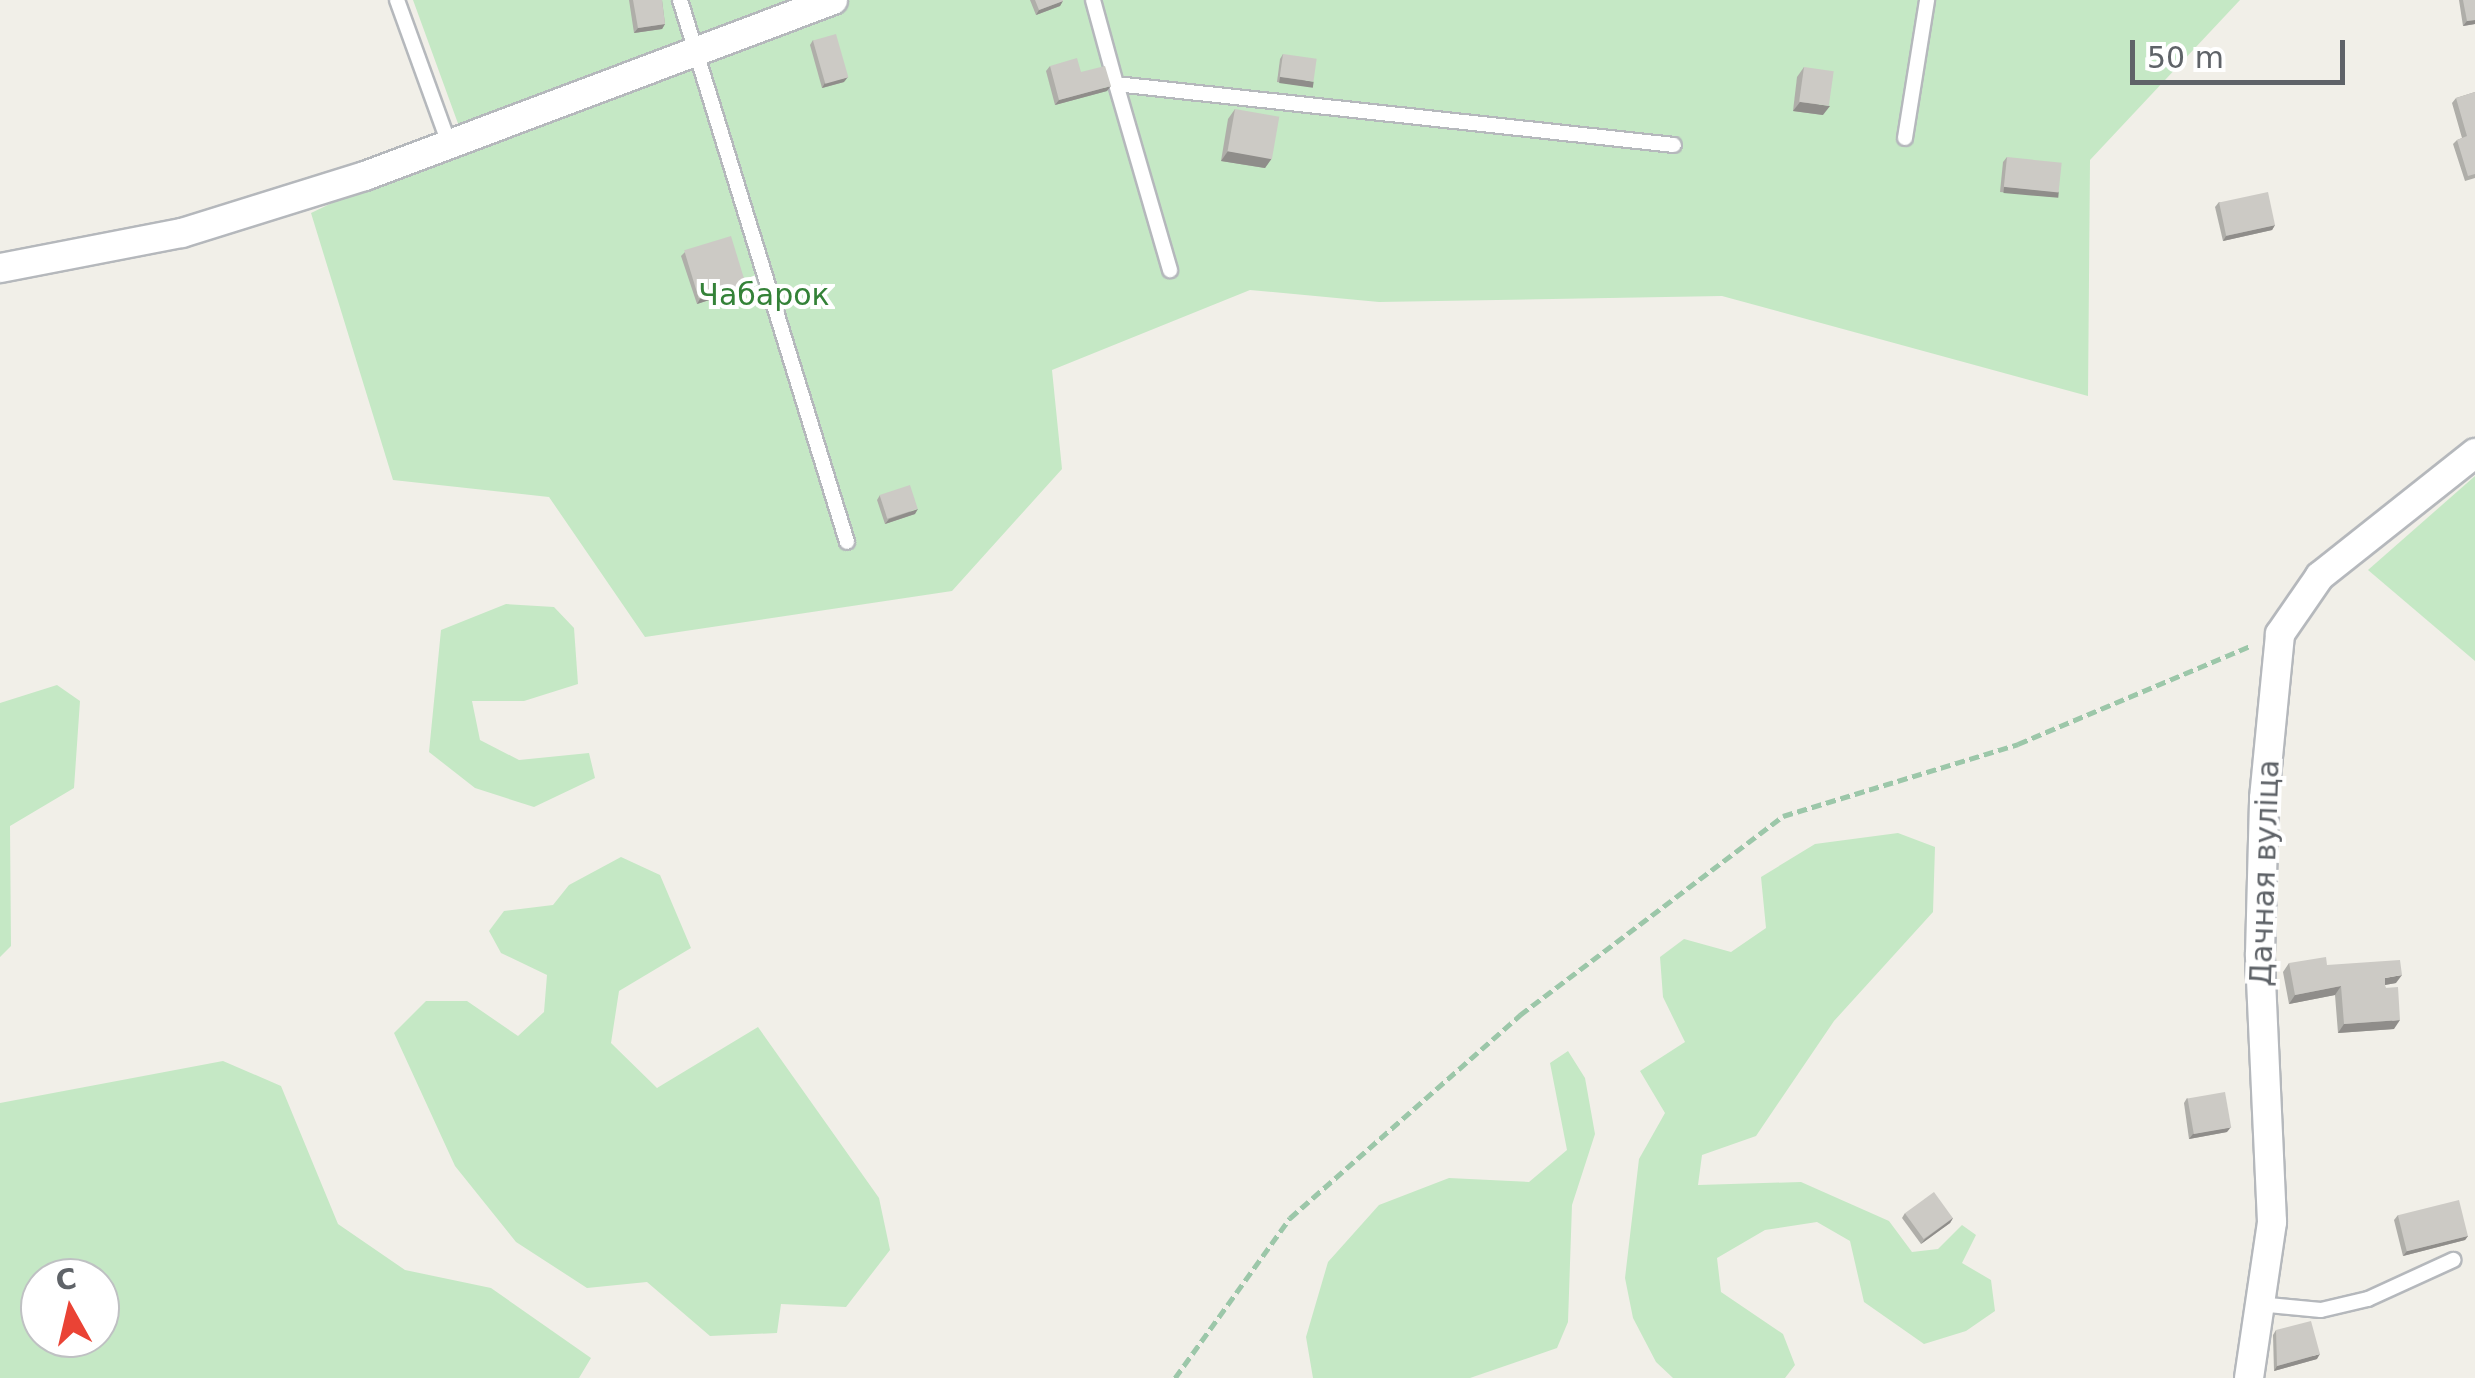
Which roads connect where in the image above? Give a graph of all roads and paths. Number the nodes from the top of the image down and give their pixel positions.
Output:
1 (397, 0) edge
2 (680, 0) edge
3 (833, 0) edge
4 (1094, 0) edge
5 (1927, 0) edge
6 (696, 51) junction
7 (1116, 84) junction
8 (1905, 138) dead end
9 (449, 144) junction
10 (1674, 144) dead end
11 (0, 268) edge
12 (1170, 270) dead end
13 (2475, 453) edge
14 (847, 542) dead end
15 (2280, 634) junction
16 (2453, 1260) dead end
17 (2257, 1304) junction
18 (1174, 1378) edge
19 (2249, 1378) edge

1 - 9 lane
2 - 6 lane
3 - 6 street
4 - 7 lane
5 - 8 lane
6 - 9 street
6 - 14 lane
7 - 10 lane
7 - 12 lane
9 - 11 street
13 - 15 street, Дачная вуліца
15 - 17 street, Дачная вуліца
15 - 18 path
16 - 17 lane
17 - 19 street, Дачная вуліца

